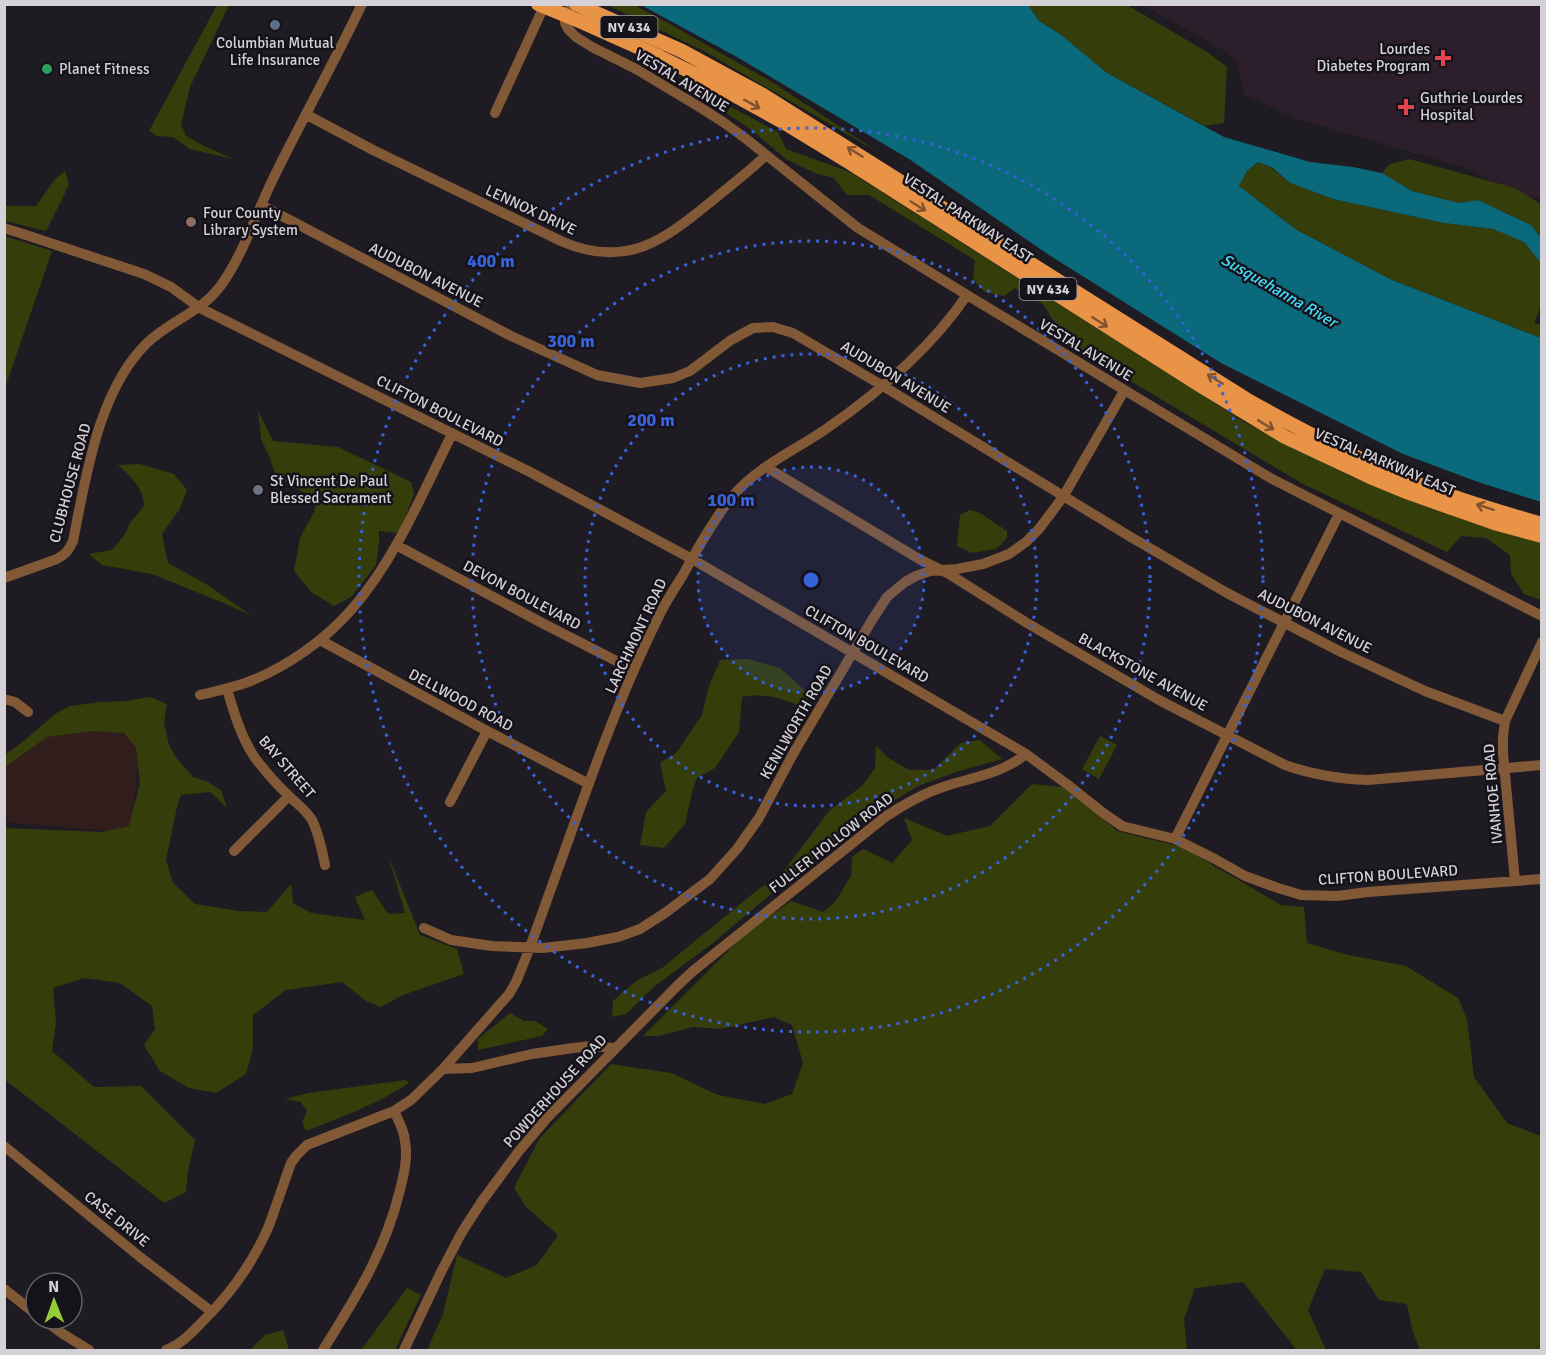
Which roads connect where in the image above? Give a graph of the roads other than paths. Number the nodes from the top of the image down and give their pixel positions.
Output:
1 (362, 4) edge
2 (542, 5) edge
3 (571, 8) edge
4 (495, 113) dead end
5 (307, 115) junction
6 (766, 155) junction
7 (261, 205) junction
8 (4, 228) edge
9 (967, 295) junction
10 (200, 308) junction
11 (883, 386) junction
12 (1124, 391) junction
13 (452, 434) junction
14 (766, 467) junction
15 (1063, 497) junction
16 (1340, 514) junction
17 (1542, 524) edge
18 (1542, 536) edge
19 (396, 545) junction
20 (692, 559) junction
21 (941, 570) junction
22 (4, 578) edge
23 (1542, 616) edge
24 (1284, 624) junction
25 (320, 640) junction
26 (1542, 642) edge
27 (852, 653) junction
28 (634, 670) junction
29 (226, 689) junction
30 (200, 695) dead end
31 (4, 699) edge
32 (28, 712) dead end
33 (1504, 721) junction
34 (487, 731) junction
35 (1227, 734) junction
36 (1026, 754) junction
37 (1542, 765) edge
38 (1504, 768) junction
39 (589, 784) junction
40 (289, 796) junction
41 (450, 802) dead end
42 (1175, 839) junction
43 (234, 851) dead end
44 (325, 865) dead end
45 (1542, 879) edge
46 (1515, 881) junction
47 (424, 928) dead end
48 (529, 948) junction
49 (699, 965) joint
50 (614, 1048) junction
51 (443, 1069) junction
52 (394, 1111) junction
53 (4, 1146) edge
54 (4, 1289) edge
55 (24, 1305) edge
56 (212, 1312) junction
57 (59, 1331) edge
58 (89, 1350) edge
59 (166, 1350) edge
60 (323, 1350) edge
61 (404, 1350) edge

1 - 5 street, CLUBHOUSE ROAD
2 - 3 main road, VESTAL PARKWAY EAST / NY 434
2 - 4 street
3 - 6 street, VESTAL AVENUE
17 -> 3 main road, VESTAL PARKWAY EAST / NY 434
3 -> 18 main road, VESTAL PARKWAY EAST / NY 434
5 - 6 street, LENNOX DRIVE
5 - 7 street, CLUBHOUSE ROAD
6 - 9 street, VESTAL AVENUE
7 - 10 street, CLUBHOUSE ROAD
7 - 11 street, AUDUBON AVENUE
8 - 10 street, CLIFTON BOULEVARD
9 - 11 street, LARCHMONT ROAD
9 - 12 street, VESTAL AVENUE
10 - 13 street, CLIFTON BOULEVARD
10 - 22 street, CLUBHOUSE ROAD
11 - 14 street, LARCHMONT ROAD
11 - 15 street, AUDUBON AVENUE
12 - 15 street, KENILWORTH ROAD
12 - 16 street, VESTAL AVENUE
13 - 19 street
13 - 20 street, CLIFTON BOULEVARD
14 - 20 street, LARCHMONT ROAD
14 - 21 street, BLACKSTONE AVENUE
15 - 21 street, KENILWORTH ROAD
15 - 24 street, AUDUBON AVENUE
16 - 23 street, VESTAL AVENUE
16 - 24 street
19 - 25 street
19 - 28 street, DEVON BOULEVARD
20 - 27 street, CLIFTON BOULEVARD
20 - 28 street, LARCHMONT ROAD
21 - 27 street, KENILWORTH ROAD
21 - 35 street, BLACKSTONE AVENUE
24 - 33 street, AUDUBON AVENUE
24 - 35 street
25 - 29 street
25 - 34 street, DELLWOOD ROAD
26 - 33 street, IVANHOE ROAD
27 - 36 street, CLIFTON BOULEVARD
27 - 48 street, KENILWORTH ROAD
28 - 39 street, LARCHMONT ROAD
29 - 30 street
29 - 40 street, BAY STREET
31 - 32 street
33 - 38 street, IVANHOE ROAD
34 - 39 street, DELLWOOD ROAD
34 - 41 street
35 - 38 street, BLACKSTONE AVENUE
35 - 42 street
36 - 42 street, CLIFTON BOULEVARD
36 - 49 street, FULLER HOLLOW ROAD
37 - 38 street, BLACKSTONE AVENUE
38 - 46 street, IVANHOE ROAD
39 - 48 street, LARCHMONT ROAD
40 - 43 street
40 - 44 street, BAY STREET
42 - 46 street, CLIFTON BOULEVARD
45 - 46 street, CLIFTON BOULEVARD
47 - 48 street, KENILWORTH ROAD
48 - 51 street, LARCHMONT ROAD
49 - 50 street, POWDERHOUSE ROAD
50 - 51 street
50 - 61 street, POWDERHOUSE ROAD
51 - 52 street, LARCHMONT ROAD
52 - 56 street, LARCHMONT ROAD
52 - 60 street
53 - 56 street, CASE DRIVE
54 - 55 street
56 - 59 street, LARCHMONT ROAD
57 - 58 street

